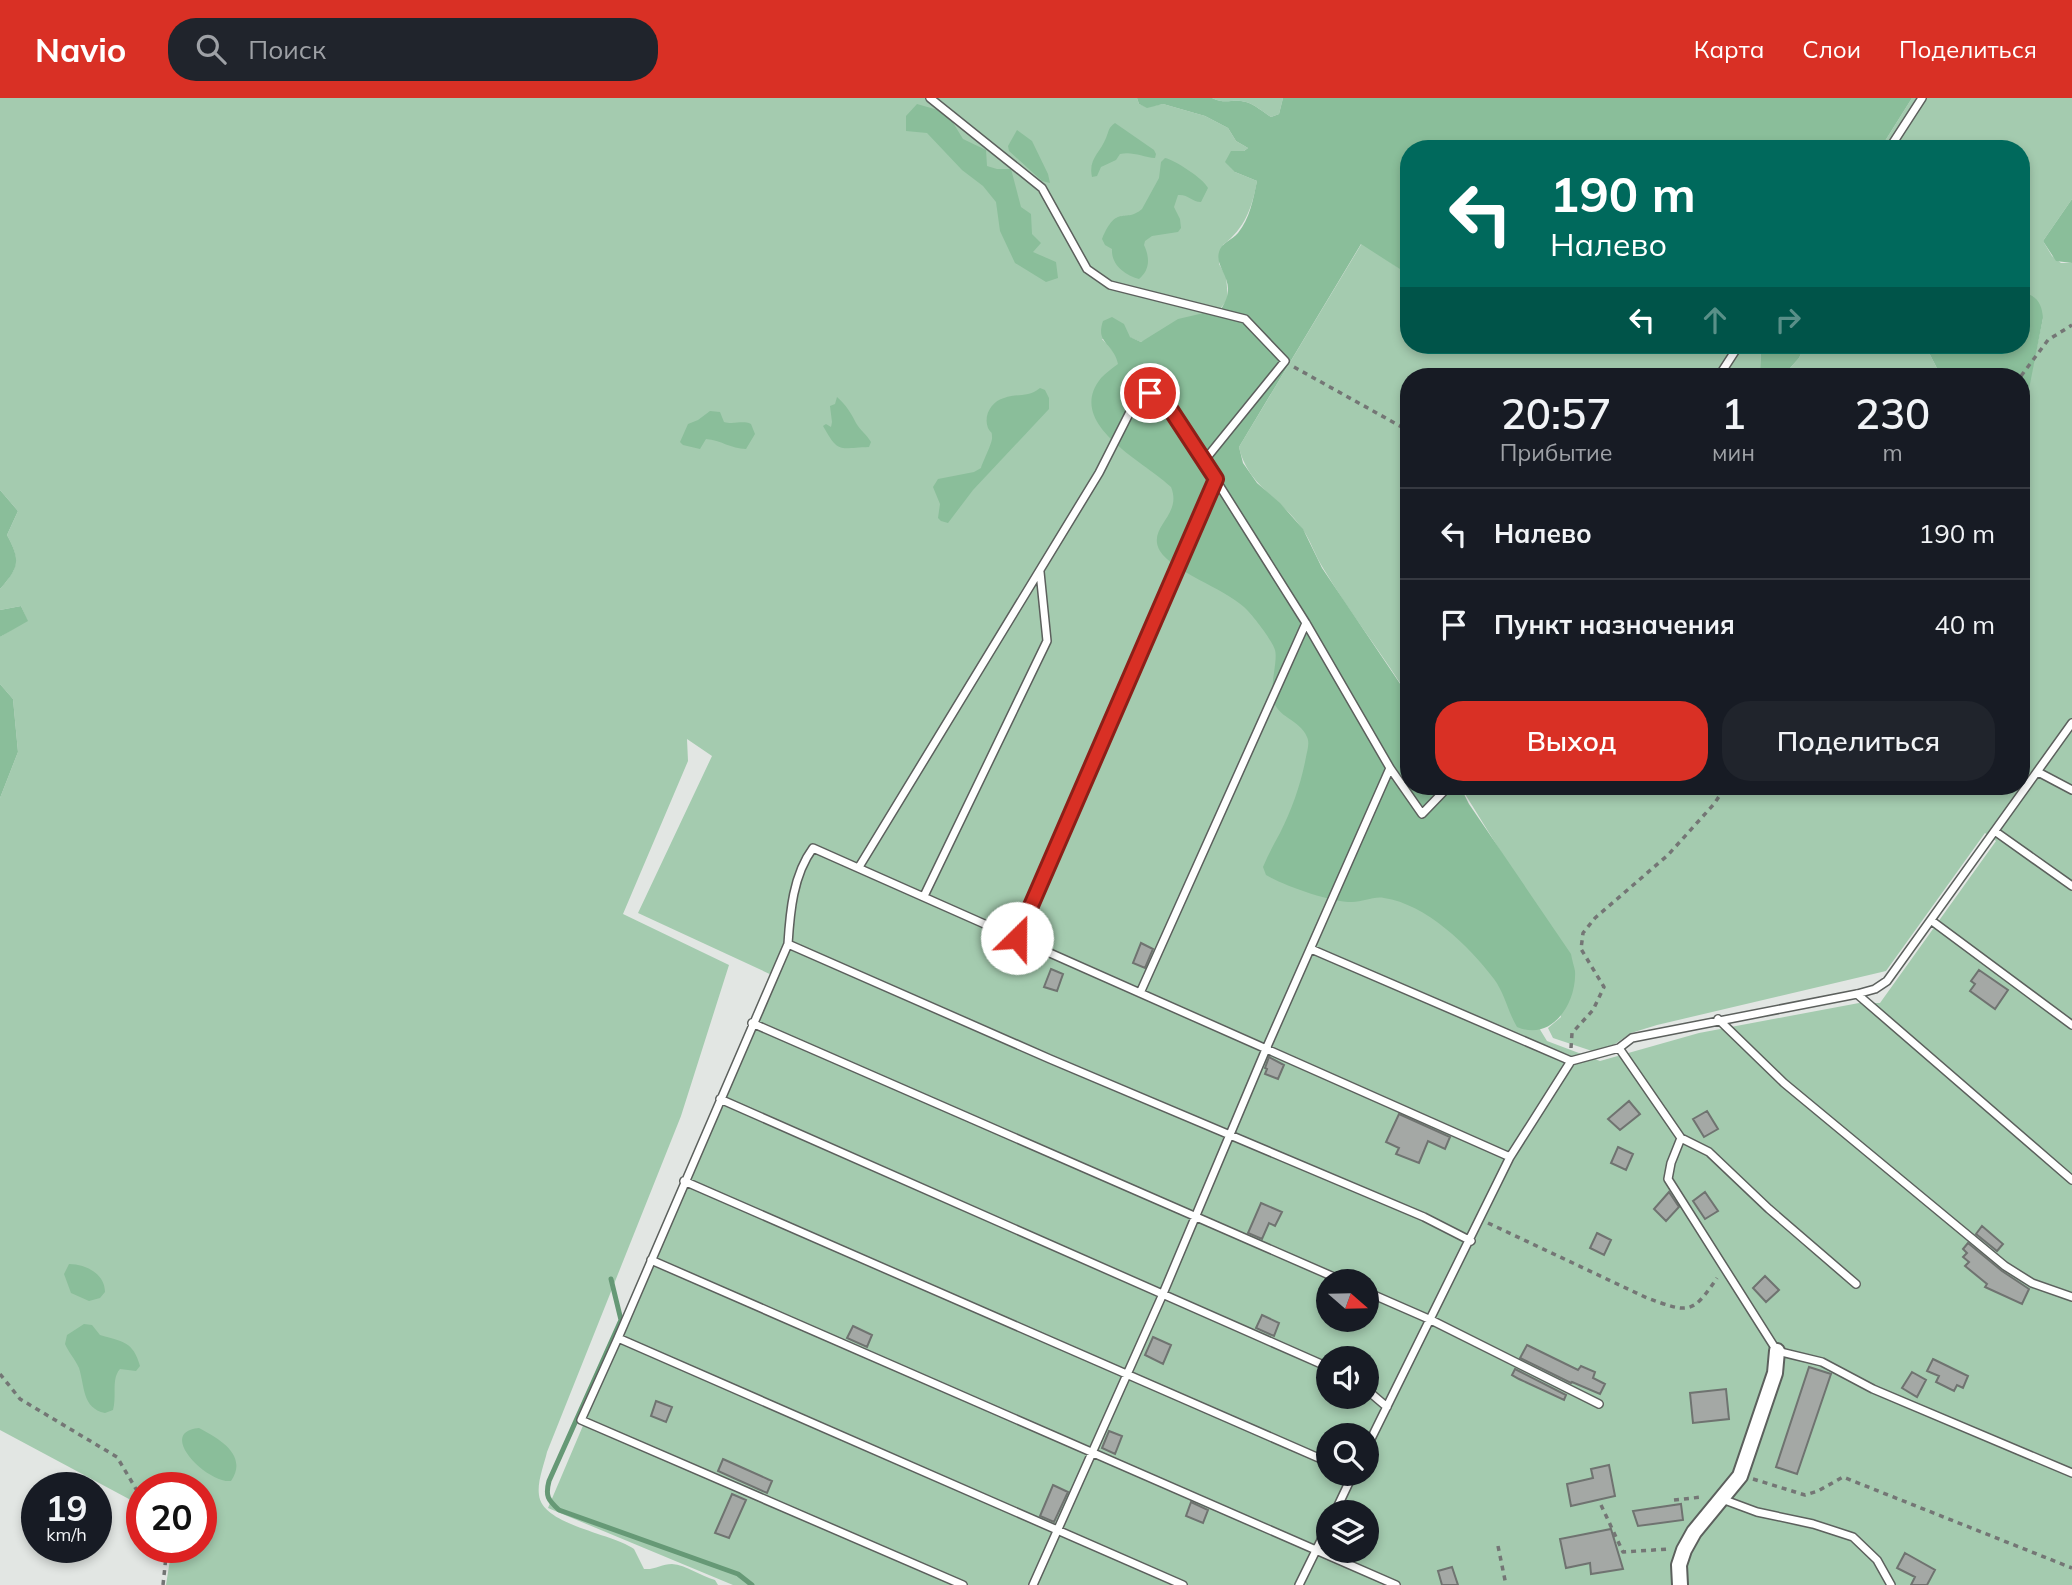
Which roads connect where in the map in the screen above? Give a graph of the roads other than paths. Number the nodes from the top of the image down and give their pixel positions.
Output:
1 (930, 98) edge
2 (1922, 98) edge
3 (1895, 140) edge
4 (1204, 461) junction
5 (1216, 479) junction
6 (1040, 571) junction
7 (1306, 623) junction
8 (2072, 723) edge
9 (1391, 768) junction
10 (2038, 772) junction
11 (1400, 781) edge
12 (2030, 783) edge
13 (2072, 790) edge
14 (1409, 795) edge
15 (1440, 795) edge
16 (2022, 795) edge
17 (1996, 832) junction
18 (859, 867) junction
19 (2072, 886) edge
20 (924, 896) junction
21 (1932, 921) junction
22 (1017, 938) junction
23 (788, 944) junction
24 (1311, 949) junction
25 (1140, 993) junction
26 (1857, 994) junction
27 (1718, 1019) junction
28 (752, 1023) junction
29 (2072, 1025) edge
30 (1619, 1048) junction
31 (1266, 1049) junction
32 (1571, 1061) junction
33 (720, 1099) junction
34 (1231, 1135) junction
35 (1681, 1138) junction
36 (1510, 1157) junction
37 (2072, 1180) edge
38 (684, 1181) junction
39 (1196, 1215) junction
40 (1471, 1241) junction
41 (651, 1260) junction
42 (1316, 1269) edge
43 (1856, 1284) dead end
44 (1162, 1296) junction
45 (1379, 1297) edge
46 (2072, 1297) edge
47 (1430, 1320) junction
48 (618, 1338) junction
49 (1777, 1351) junction
50 (1316, 1362) edge
51 (1127, 1374) junction
52 (1379, 1400) edge
53 (1599, 1404) dead end
54 (1387, 1406) junction
55 (1379, 1423) edge
56 (1092, 1452) junction
57 (1316, 1457) edge
58 (2072, 1473) edge
59 (1722, 1499) junction
60 (1058, 1529) junction
61 (1316, 1550) joint
62 (1346, 1563) edge
63 (963, 1585) edge
64 (1033, 1585) edge
65 (1183, 1585) edge
66 (1299, 1585) edge
67 (1396, 1585) edge
68 (1680, 1585) edge
69 (1891, 1585) edge

1 - 4 lane
2 - 3 lane
4 - 5 lane
4 - 6 lane
5 - 7 lane
5 - 22 lane
6 - 18 lane
6 - 20 lane
7 - 9 lane
7 - 25 lane
8 - 10 lane
9 - 11 lane
9 - 24 lane
10 - 12 lane
10 - 13 lane
14 - 15 lane
16 - 17 lane
17 - 19 lane
17 - 21 lane
18 - 20 lane
18 - 23 lane
20 - 22 lane
21 - 26 lane
21 - 29 lane
22 - 25 lane
23 - 28 lane
23 - 34 lane
24 - 31 lane
24 - 32 lane
25 - 31 lane
26 - 27 lane
26 - 37 lane
27 - 30 lane
27 - 46 lane
28 - 33 lane
28 - 39 lane
30 - 32 lane
30 - 35 lane
31 - 34 lane
31 - 36 lane
32 - 36 lane
33 - 38 lane
33 - 44 lane
34 - 39 lane
34 - 40 lane
35 - 43 lane
35 - 49 lane
36 - 40 lane
38 - 41 lane
38 - 51 lane
39 - 42 lane
39 - 44 lane
40 - 47 lane
41 - 48 lane
41 - 56 lane
44 - 50 lane
44 - 51 lane
45 - 47 lane
47 - 53 lane
47 - 54 lane
48 - 60 lane
48 - 63 lane
49 - 58 lane
49 - 59 street
51 - 56 lane
51 - 57 lane
52 - 54 lane
54 - 55 lane
56 - 60 lane
56 - 61 lane
59 - 68 street
59 - 69 lane
60 - 64 lane
60 - 65 lane
61 - 66 lane
62 - 67 lane

